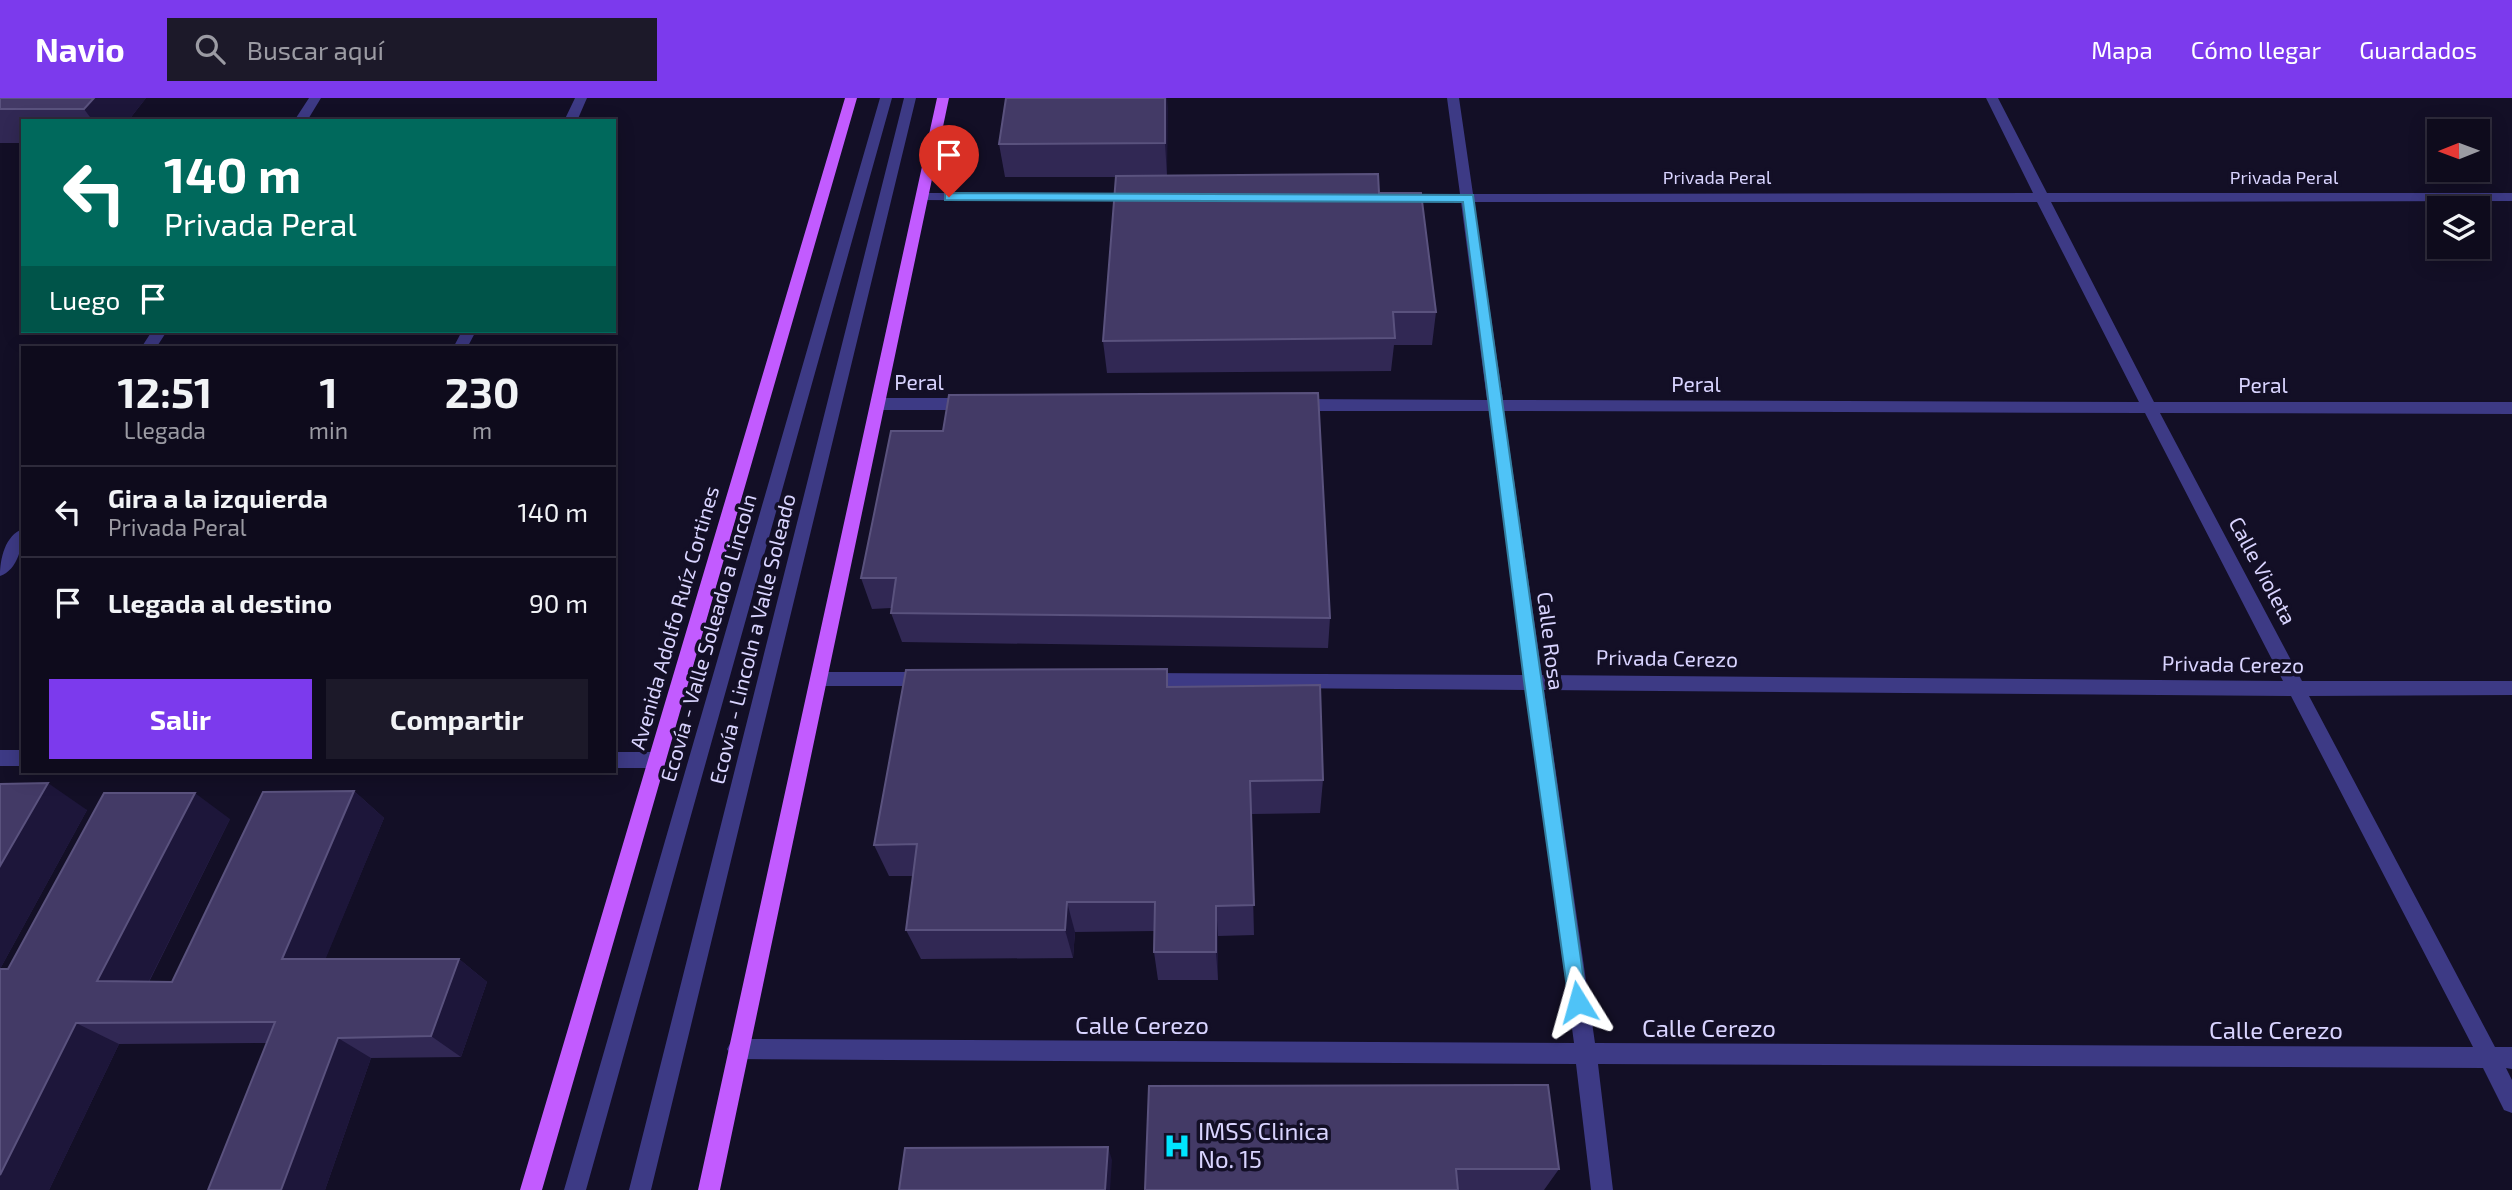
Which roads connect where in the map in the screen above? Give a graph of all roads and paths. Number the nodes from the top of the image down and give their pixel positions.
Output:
1 (315, 98) edge
2 (581, 98) edge
3 (851, 98) edge
4 (886, 98) edge
5 (910, 98) edge
6 (943, 98) edge
7 (1453, 98) edge
8 (1992, 98) edge
9 (301, 119) edge
10 (571, 119) edge
11 (922, 197) junction
12 (1154, 197) edge
13 (2041, 197) junction
14 (2512, 197) edge
15 (1387, 198) edge
16 (1469, 198) junction
17 (879, 404) junction
18 (989, 404) edge
19 (1277, 405) edge
20 (1497, 406) junction
21 (2149, 406) junction
22 (2512, 408) edge
23 (21, 538) edge
24 (0, 569) edge
25 (821, 679) junction
26 (946, 679) edge
27 (1128, 680) edge
28 (1532, 681) junction
29 (2512, 688) edge
30 (2299, 689) junction
31 (0, 758) edge
32 (21, 758) edge
33 (616, 760) edge
34 (657, 760) junction
35 (738, 1049) junction
36 (1586, 1055) junction
37 (2490, 1058) junction
38 (2512, 1058) edge
39 (2512, 1102) edge
40 (531, 1190) edge
41 (575, 1190) edge
42 (640, 1190) edge
43 (709, 1190) edge
44 (1602, 1190) edge

1 - 9 street
2 - 10 street
3 - 34 main road, Avenida Adolfo Ruíz Cortines
4 - 41 street, Ecovía - Valle Soleado a Lincoln
5 - 42 street, Ecovía - Lincoln a Valle Soleado
6 - 11 main road
7 - 16 street, Calle Rosa
8 - 13 street, Calle Violeta
11 - 12 street
11 - 17 main road
13 - 14 street, Privada Peral
13 - 16 street, Privada Peral
13 - 21 street, Calle Violeta
15 - 16 street, Privada Peral
16 - 20 street, Calle Rosa
17 - 18 street, Peral
17 - 25 main road
19 - 20 street, Peral
20 - 21 street, Peral
20 - 28 street, Calle Rosa
21 - 22 street, Peral
21 - 30 street, Calle Violeta
23 - 24 street
25 - 26 street
25 - 35 main road
27 - 28 street, Privada Cerezo
28 - 30 street, Privada Cerezo
28 - 36 street, Calle Rosa
29 - 30 street, Privada Cerezo
30 - 37 street, Calle Violeta
31 - 32 street
33 - 34 street
34 - 40 main road, Avenida Adolfo Ruíz Cortines
35 - 36 street, Calle Cerezo
35 - 43 main road
36 - 37 street, Calle Cerezo
36 - 44 street, Calle Rosa
37 - 38 street, Calle Cerezo
37 - 39 street, Calle Violeta

